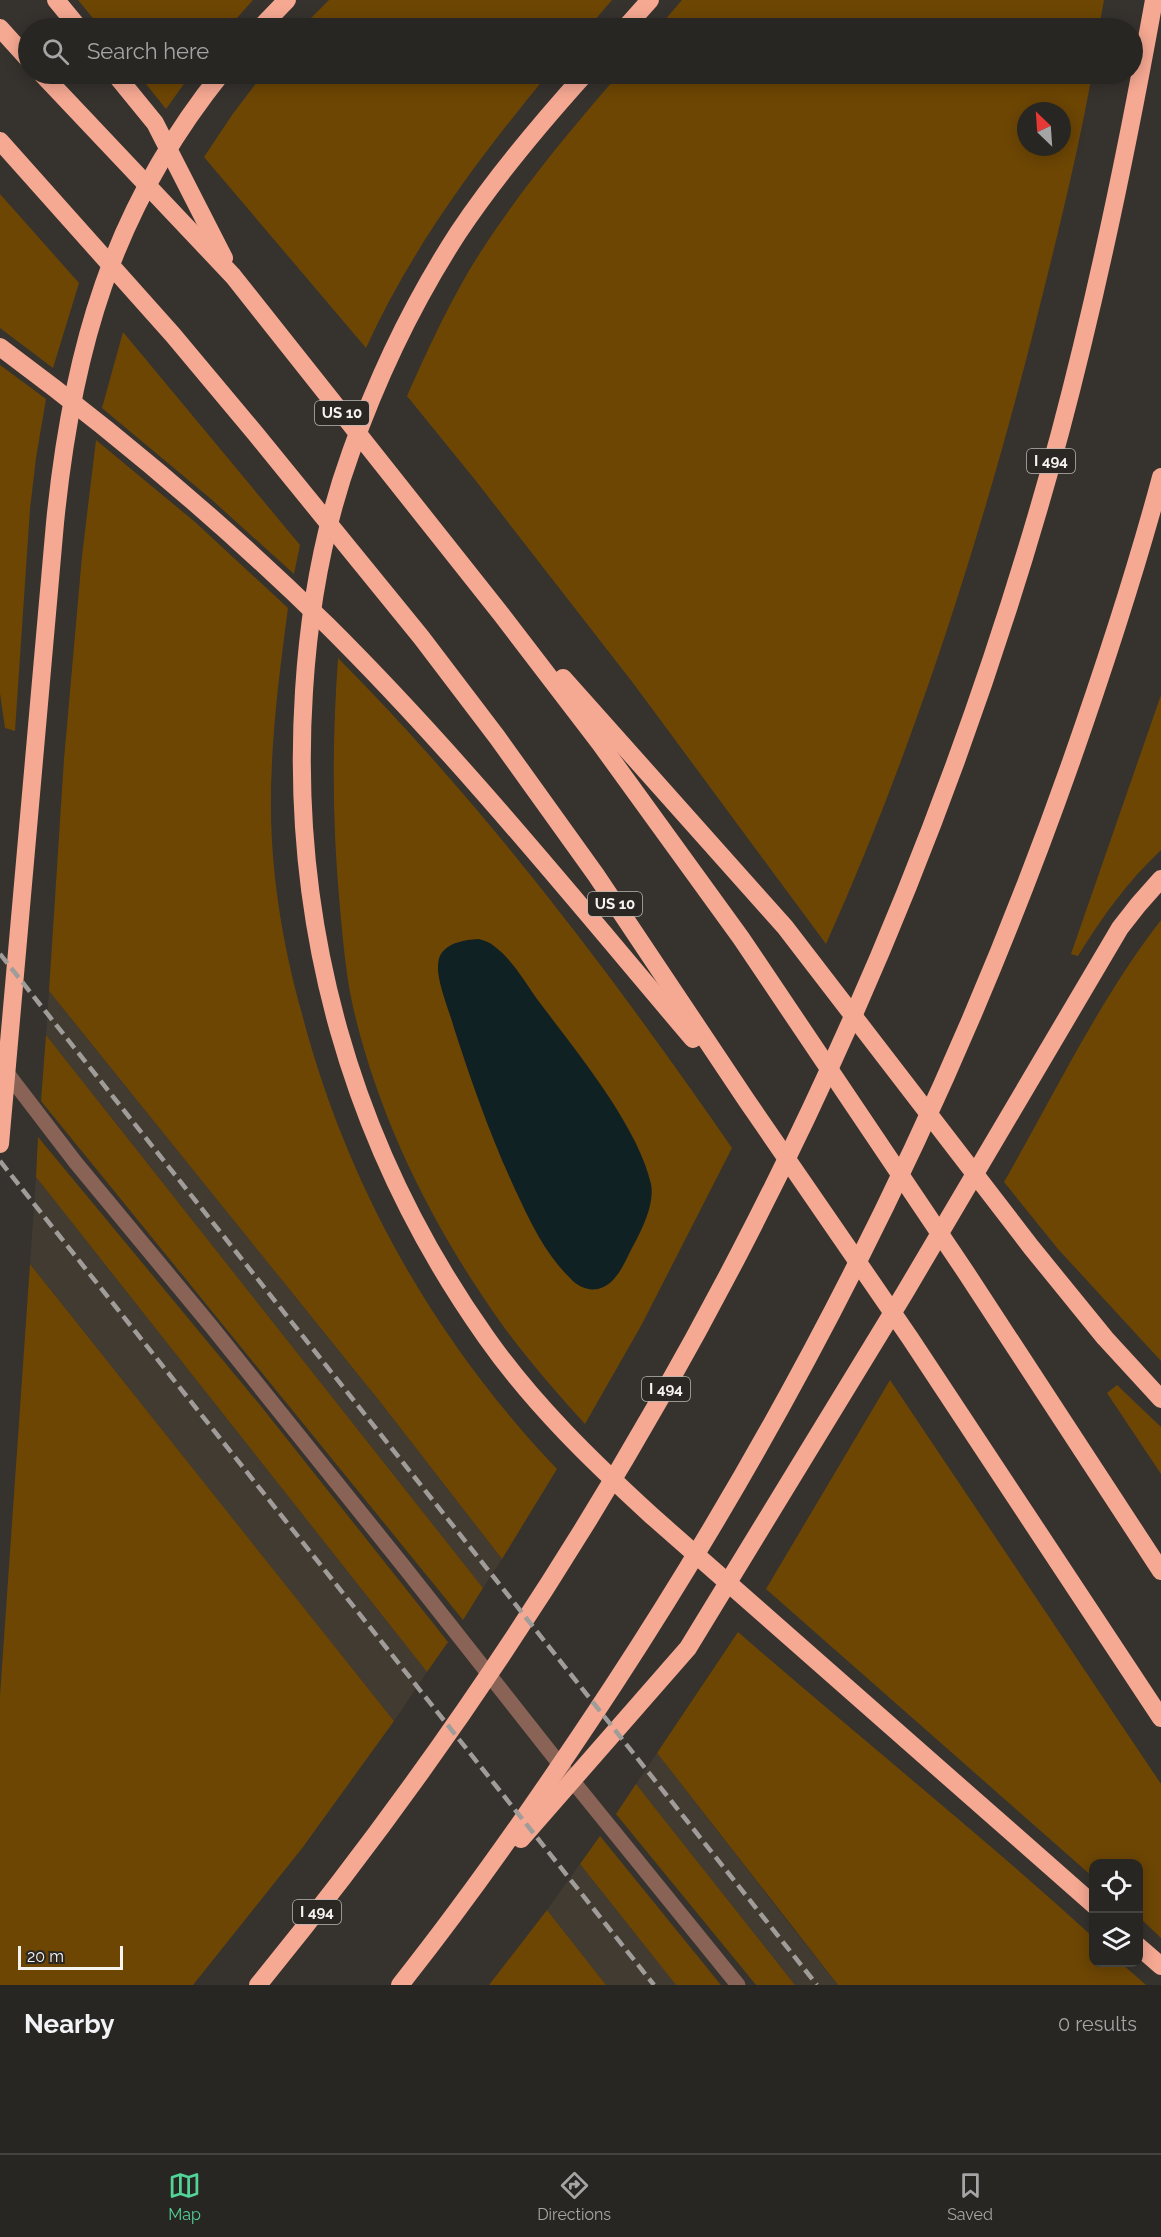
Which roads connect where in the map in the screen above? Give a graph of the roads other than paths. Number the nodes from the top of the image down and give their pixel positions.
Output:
1 (56, 0) edge
2 (286, 0) edge
3 (650, 0) edge
4 (1154, 0) edge
5 (71, 18) edge
6 (269, 18) edge
7 (634, 18) edge
8 (0, 28) edge
9 (18, 48) edge
10 (1143, 57) edge
11 (51, 84) edge
12 (123, 84) edge
13 (214, 84) edge
14 (576, 84) edge
15 (1138, 84) edge
16 (0, 141) edge
17 (233, 276) junction
18 (0, 347) edge
19 (1161, 477) edge
20 (451, 551) junction
21 (1161, 879) edge
22 (0, 1064) edge
23 (747, 1101) junction
24 (0, 1144) edge
25 (1161, 1399) edge
26 (1161, 1571) edge
27 (1161, 1718) edge
28 (1089, 1901) edge
29 (445, 1926) junction
30 (1143, 1950) edge
31 (1161, 1966) edge
32 (258, 1985) edge
33 (400, 1985) edge
34 (738, 1985) edge

1 - 5 highway
2 - 6 highway
3 - 7 highway
4 - 10 highway, I 494
8 - 9 highway
11 - 17 highway, US 10
12 - 17 highway
13 - 24 highway
14 - 28 highway
15 - 32 highway, I 494
16 - 23 highway, US 10
17 - 20 highway, US 10
18 - 23 highway
19 - 29 highway
20 - 25 highway
20 - 26 highway, US 10
21 - 29 highway
22 - 34 lane
23 - 27 highway, US 10
29 - 33 highway
30 - 31 highway

